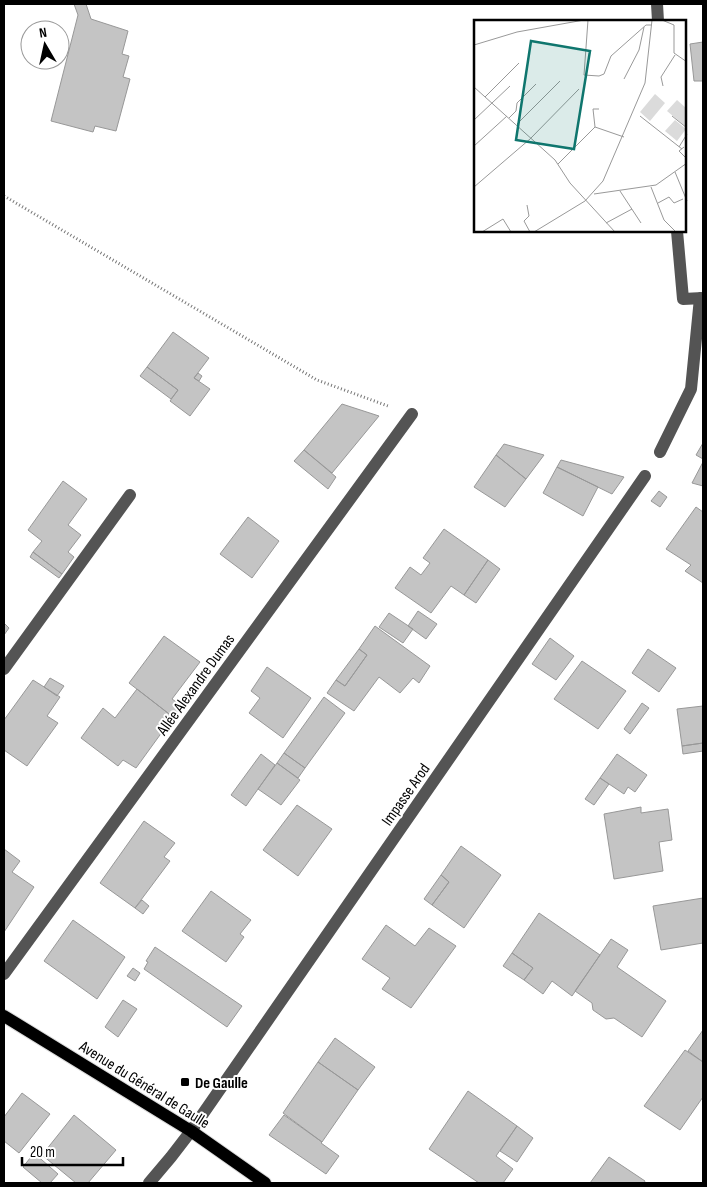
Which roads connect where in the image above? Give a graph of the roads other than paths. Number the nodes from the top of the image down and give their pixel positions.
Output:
1 (657, 4) edge
2 (658, 20) edge
3 (677, 232) edge
4 (701, 298) edge
5 (412, 414) road end
6 (660, 452) dead end
7 (645, 476) dead end
8 (130, 495) dead end
9 (4, 669) edge
10 (4, 974) edge
11 (4, 1016) edge
12 (191, 1131) junction
13 (149, 1183) edge
14 (266, 1183) edge

1 - 2 street
3 - 4 street
4 - 6 street
5 - 10 street, Allée Alexandre Dumas
7 - 12 street, Impasse Arod
8 - 9 street
11 - 12 main road, Avenue du Général de Gaulle
12 - 13 street, Impasse Arod
12 - 14 main road, Avenue du Général de Gaulle

